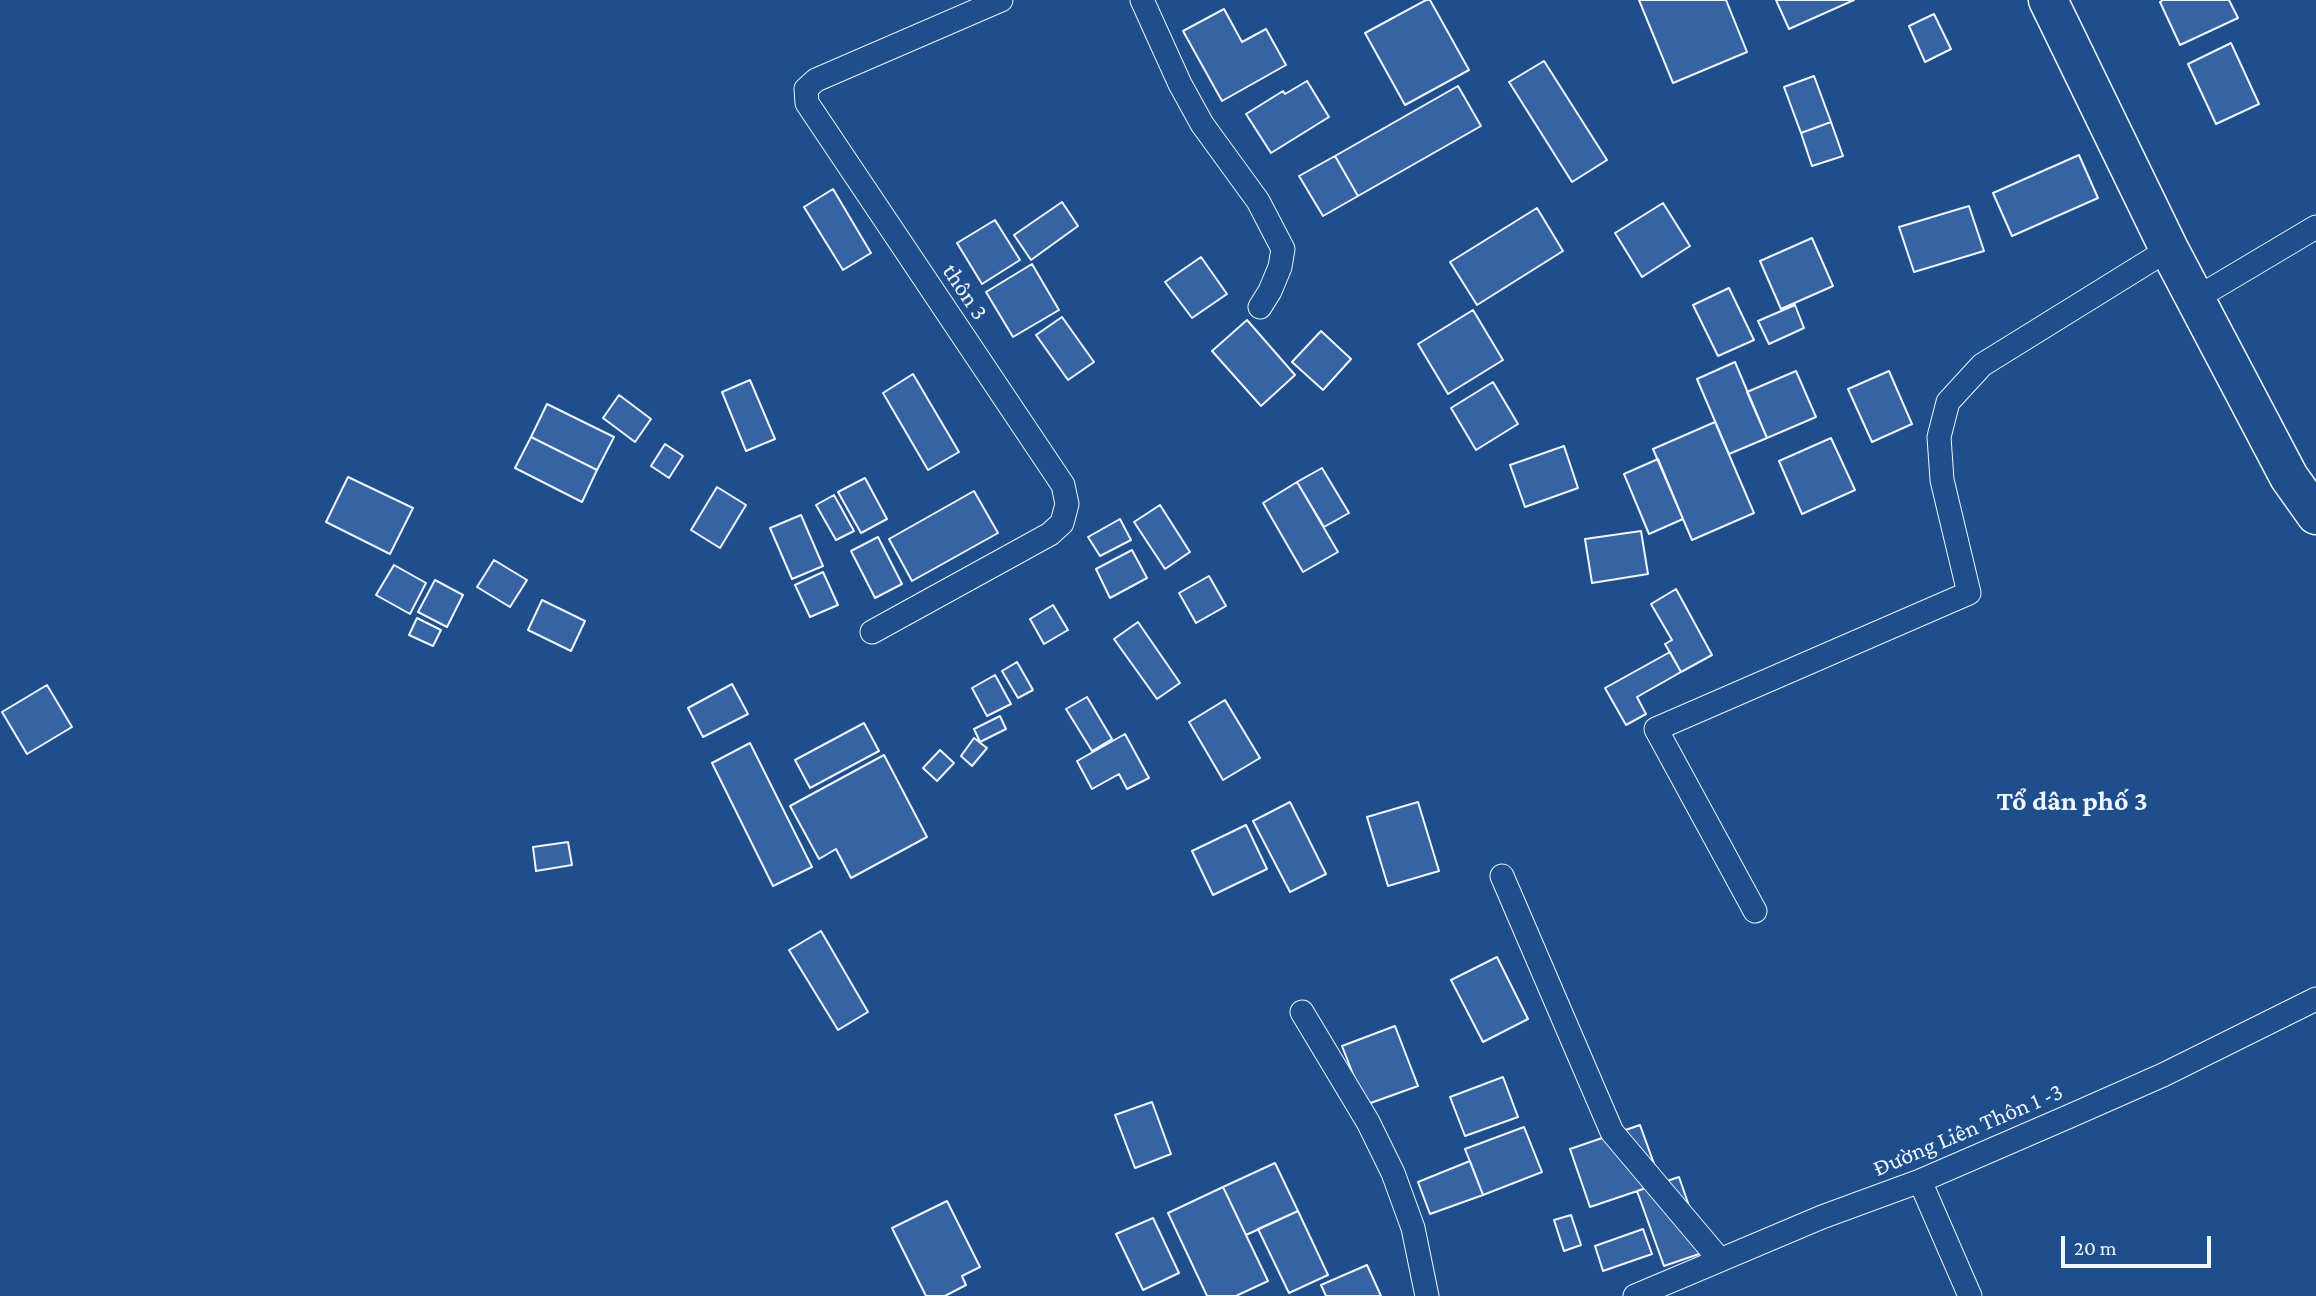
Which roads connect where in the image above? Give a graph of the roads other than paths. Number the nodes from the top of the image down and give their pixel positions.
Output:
1 (1001, 0) edge
2 (1142, 0) edge
3 (2048, 0) edge
4 (2316, 227) edge
5 (2169, 249) junction
6 (2195, 299) junction
7 (1260, 307) dead end
8 (2316, 515) edge
9 (872, 632) dead end
10 (1502, 876) dead end
11 (1755, 911) dead end
12 (2316, 999) edge
13 (1302, 1012) dead end
14 (1920, 1181) junction
15 (1720, 1260) junction
16 (1427, 1296) edge
17 (1635, 1296) edge
18 (1970, 1296) edge

1 - 9 lane, thôn 3
2 - 7 lane
3 - 5 street
4 - 6 lane
5 - 6 street
5 - 11 lane
6 - 8 street
10 - 15 lane
12 - 14 lane, Đường Liên Thôn 1 -3
13 - 16 lane
14 - 15 lane, Đường Liên Thôn 1 -3
14 - 18 lane
15 - 17 lane, Đường Liên Thôn 1 -3

